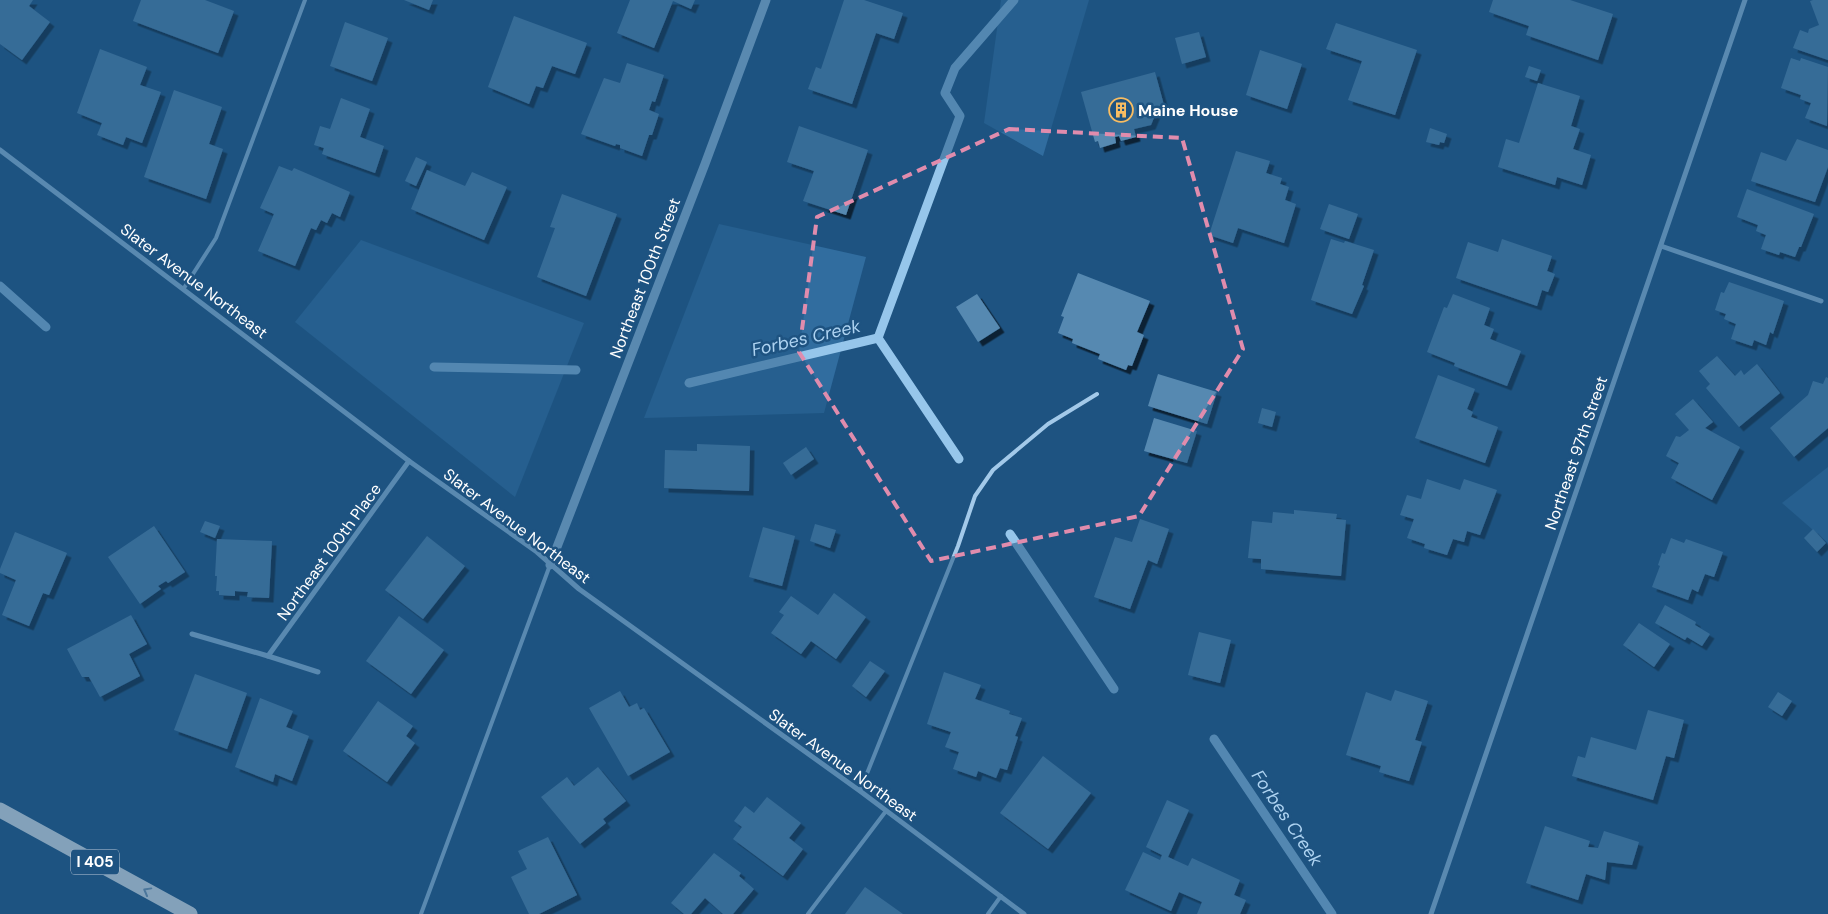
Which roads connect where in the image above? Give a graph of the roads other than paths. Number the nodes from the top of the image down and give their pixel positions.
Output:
1 (305, 0) edge
2 (766, 0) edge
3 (1745, 0) edge
4 (0, 150) edge
5 (1661, 246) junction
6 (184, 288) junction
7 (1821, 301) dead end
8 (1097, 394) dead end
9 (409, 461) junction
10 (550, 565) junction
11 (192, 634) dead end
12 (268, 656) junction
13 (318, 672) dead end
14 (860, 791) junction
15 (0, 810) edge
16 (886, 811) junction
17 (1001, 896) junction
18 (190, 914) edge
19 (421, 914) edge
20 (808, 914) edge
21 (988, 914) edge
22 (1024, 914) edge
23 (1431, 914) edge

1 - 6 lane
2 - 10 street, Northeast 100th Street
3 - 5 street, Northeast 97th Street
4 - 6 street, Slater Avenue Northeast
5 - 7 street
5 - 23 street, Northeast 97th Street
6 - 9 street, Slater Avenue Northeast
8 - 14 lane
9 - 10 street, Slater Avenue Northeast
9 - 12 street, Northeast 100th Place
10 - 14 street, Slater Avenue Northeast
10 - 19 lane
11 - 12 street
12 - 13 street
14 - 16 street, Slater Avenue Northeast
18 -> 15 highway, I 405
16 - 17 street, Slater Avenue Northeast
16 - 20 lane
17 - 21 lane
17 - 22 street, Slater Avenue Northeast

